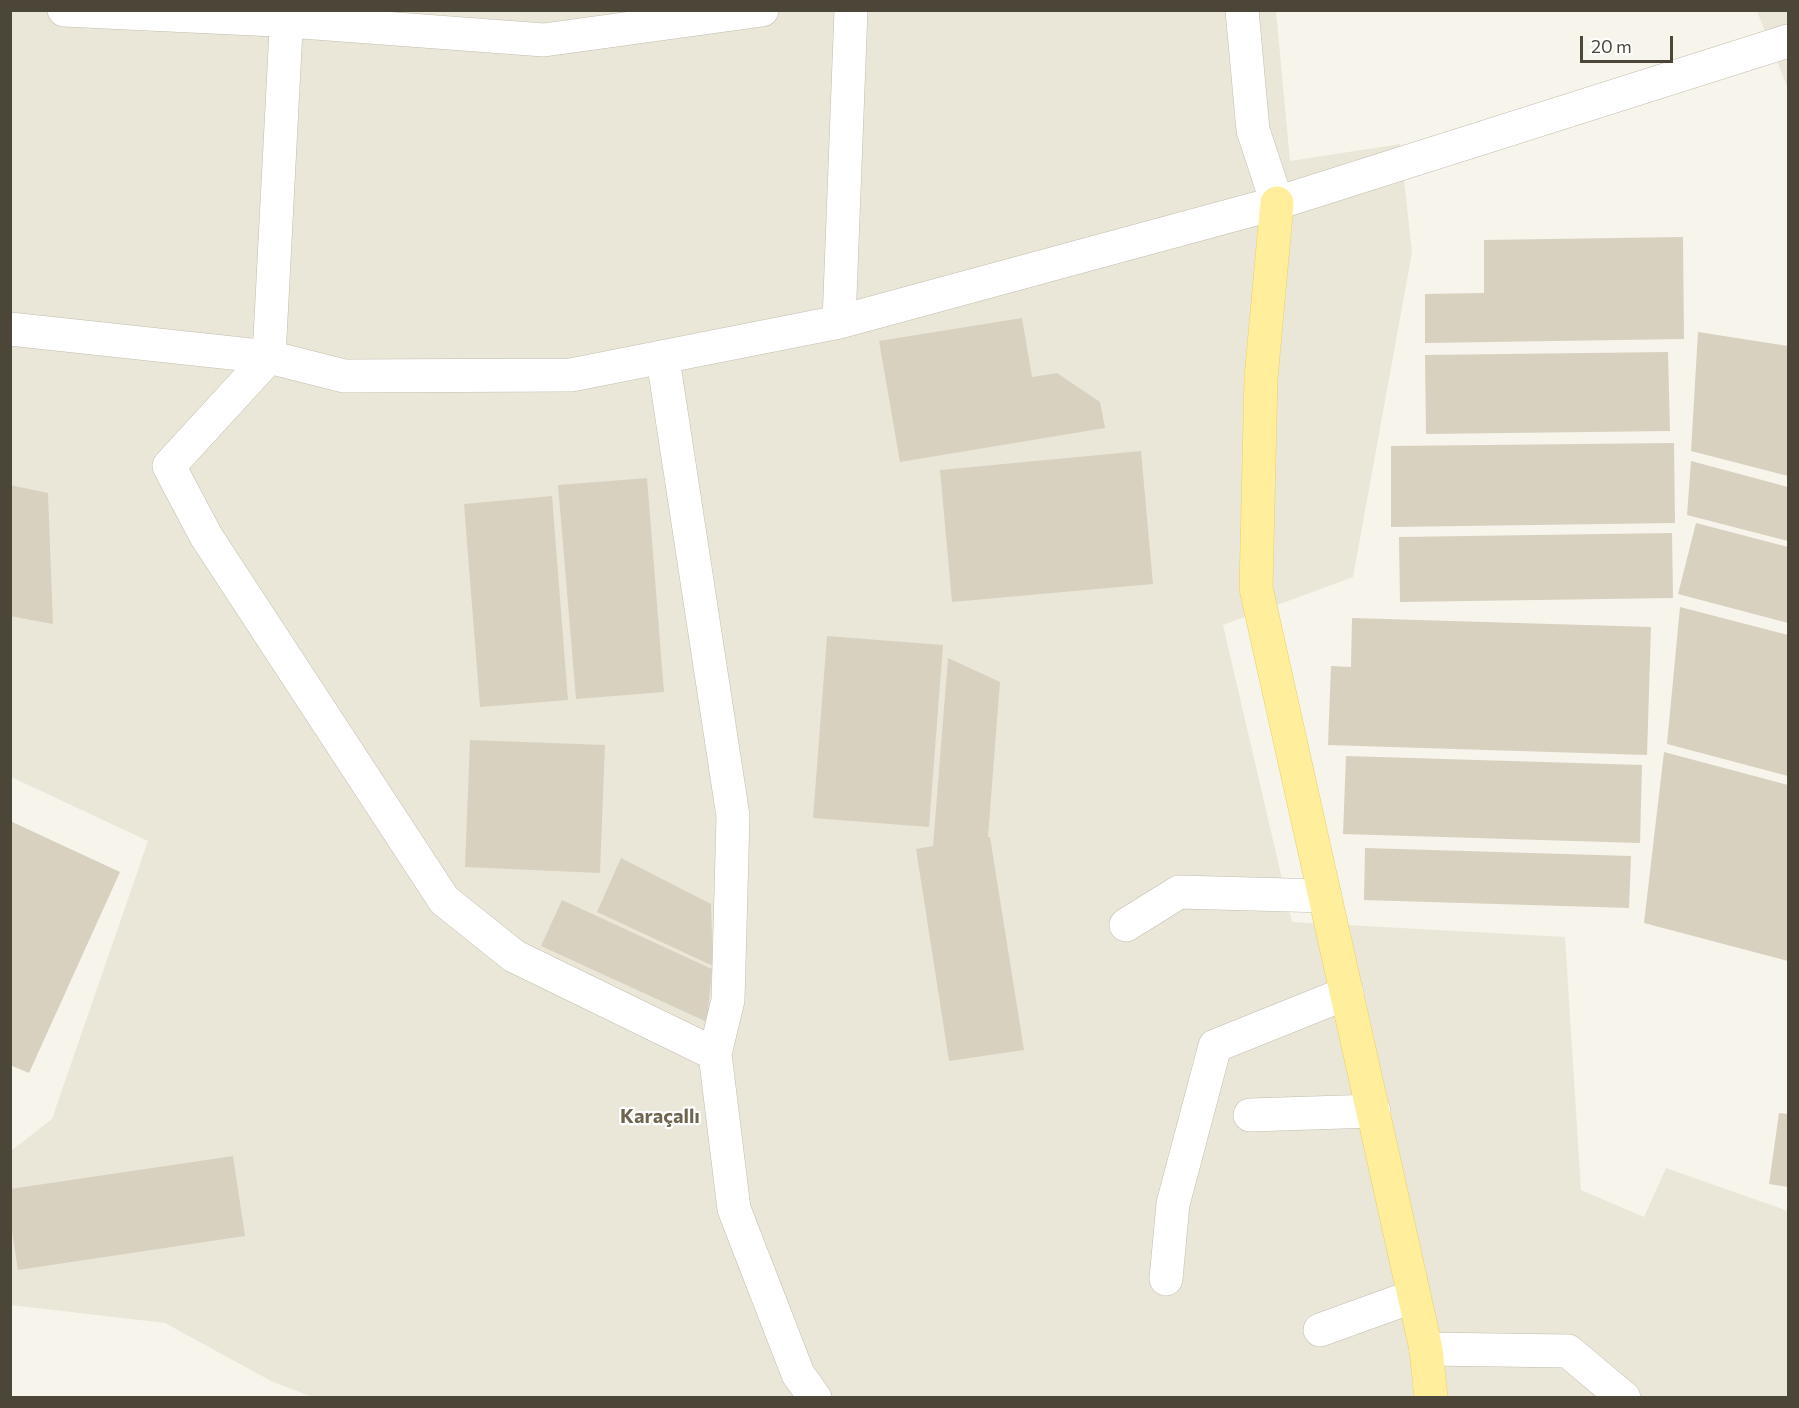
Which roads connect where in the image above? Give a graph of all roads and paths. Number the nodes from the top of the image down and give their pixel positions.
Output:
1 (63, 10) edge
2 (762, 10) edge
3 (851, 10) edge
4 (1242, 10) edge
5 (287, 16) edge
6 (1788, 41) edge
7 (1277, 203) junction
8 (839, 322) junction
9 (10, 329) edge
10 (269, 357) junction
11 (663, 359) junction
12 (1325, 896) junction
13 (1126, 925) dead end
14 (1347, 993) junction
15 (715, 1054) junction
16 (1374, 1111) junction
17 (1250, 1115) dead end
18 (1166, 1279) dead end
19 (1414, 1296) junction
20 (1320, 1330) dead end
21 (1426, 1349) junction
22 (816, 1398) edge
23 (1431, 1398) edge
24 (1623, 1398) edge

1 - 5 street
2 - 5 street
3 - 8 street
4 - 7 street
5 - 10 street
6 - 7 street
7 - 8 street
7 - 12 main road
8 - 11 street
9 - 10 street
10 - 11 street
10 - 15 street
11 - 15 street
12 - 13 street
12 - 14 main road
14 - 16 main road
14 - 18 street
15 - 22 street
16 - 17 street
16 - 19 main road
19 - 20 street
19 - 21 main road
21 - 23 main road
21 - 24 street

